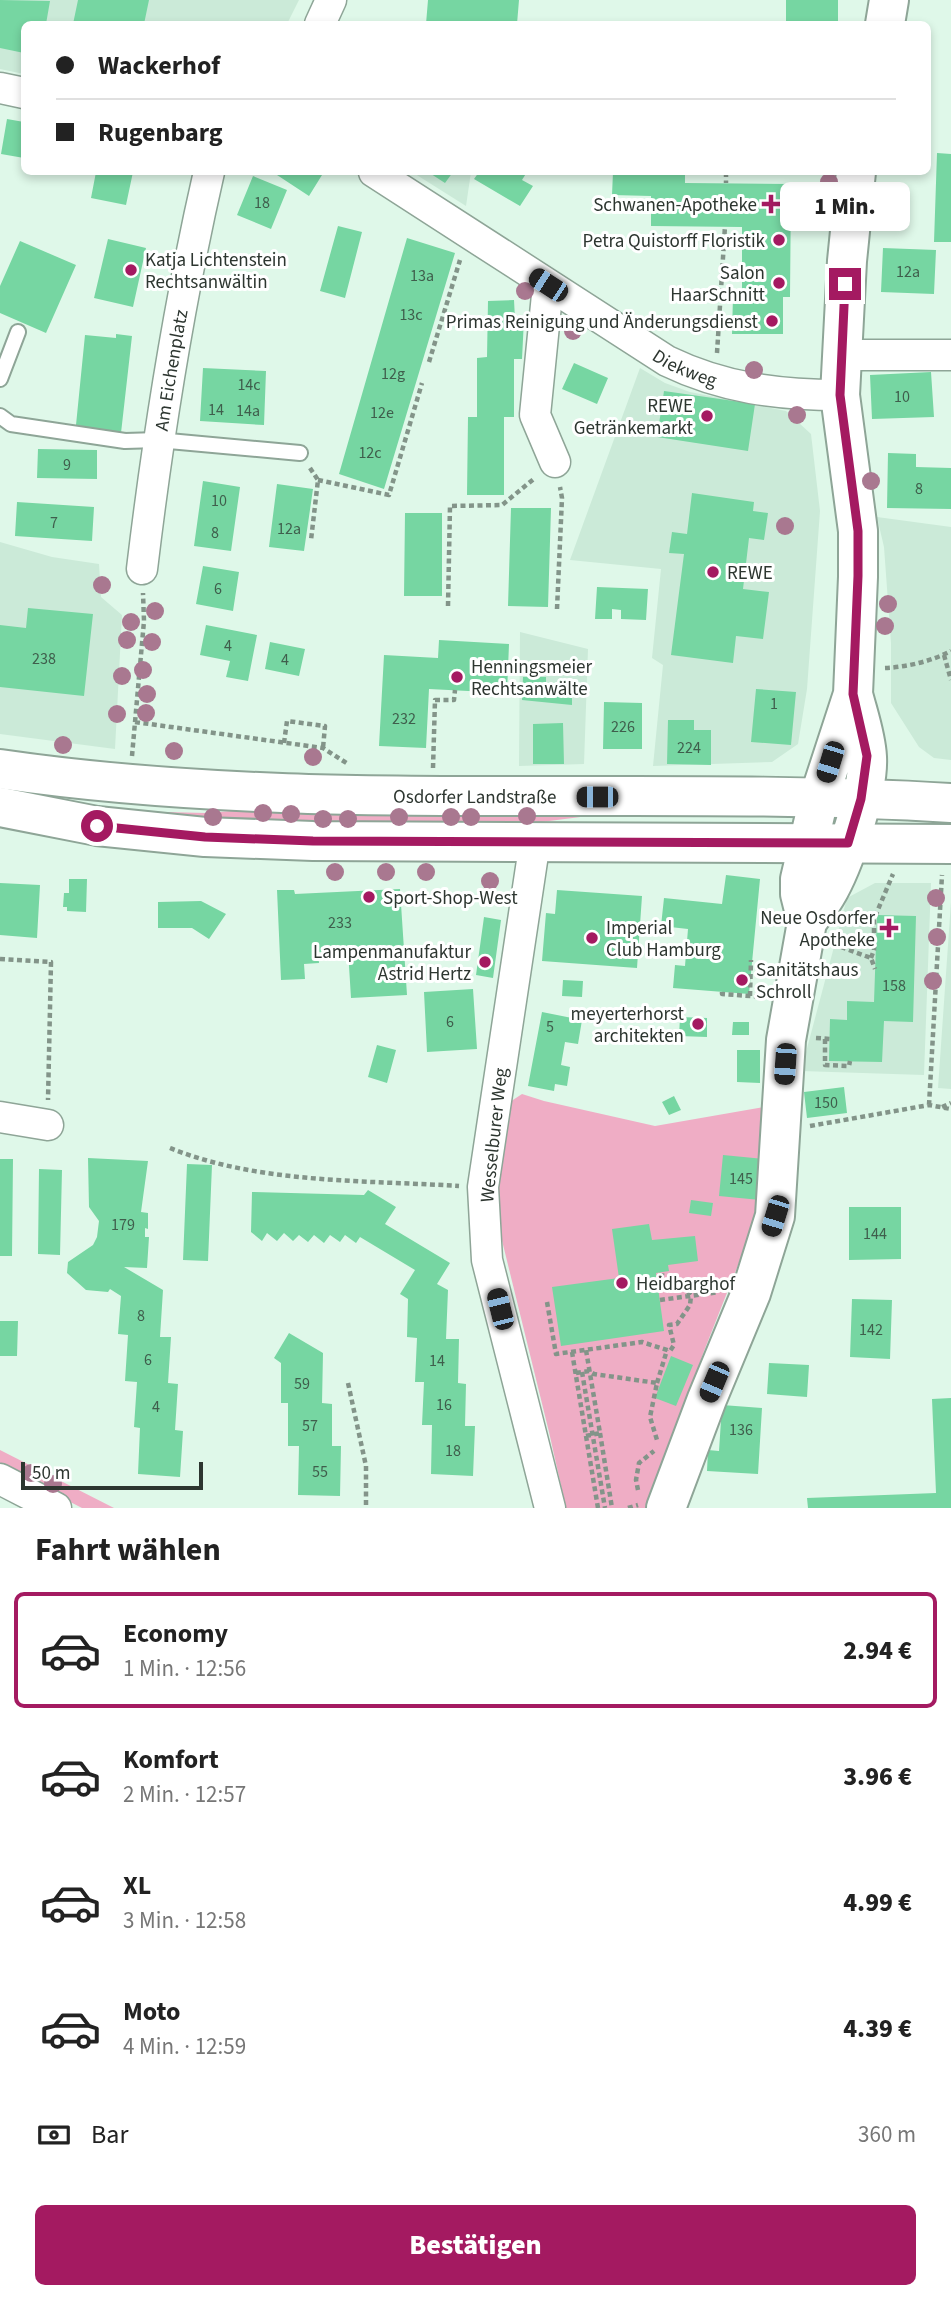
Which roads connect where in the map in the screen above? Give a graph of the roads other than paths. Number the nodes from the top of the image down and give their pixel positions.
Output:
1 (331, 0) edge
2 (889, 0) edge
3 (321, 21) edge
4 (886, 21) edge
5 (0, 88) edge
6 (21, 92) edge
7 (208, 175) edge
8 (379, 175) edge
9 (856, 175) edge
10 (548, 285) junction
11 (18, 332) dead end
12 (841, 355) junction
13 (951, 355) edge
14 (0, 379) edge
15 (840, 395) junction
16 (0, 416) edge
17 (158, 440) junction
18 (300, 453) road end
19 (555, 462) road end
20 (142, 569) road end
21 (853, 694) junction
22 (0, 769) edge
23 (74, 780) junction
24 (0, 789) edge
25 (819, 798) junction
26 (861, 799) junction
27 (951, 803) edge
28 (0, 807) edge
29 (535, 841) junction
30 (807, 843) junction
31 (848, 843) junction
32 (946, 858) edge
33 (806, 929) junction
34 (0, 1117) edge
35 (48, 1125) road end
36 (0, 1479) edge
37 (56, 1508) edge
38 (550, 1508) edge
39 (666, 1508) edge

1 - 3 street
2 - 4 main road
5 - 6 street
7 - 17 street, Am Eichenplatz
8 - 10 street, Diekweg
9 - 12 main road
10 - 15 street, Diekweg
10 - 19 street
11 - 14 lane
12 - 13 street
12 - 15 main road
15 - 21 main road
16 - 17 lane
17 - 18 lane
17 - 20 street, Am Eichenplatz
21 - 25 main road
21 - 26 main road
22 - 23 main road, Osdorfer Landstraße
23 - 24 main road
23 - 25 main road, Osdorfer Landstraße
25 - 26 main road, Osdorfer Landstraße
25 - 30 main road
26 - 27 main road, Osdorfer Landstraße
26 - 31 main road
28 - 29 main road
29 - 30 main road
29 - 38 street, Wesselburer Weg
30 - 31 main road
30 - 33 main road
31 - 32 main road
31 - 33 main road
33 - 39 main road
34 - 35 street
36 - 37 street

